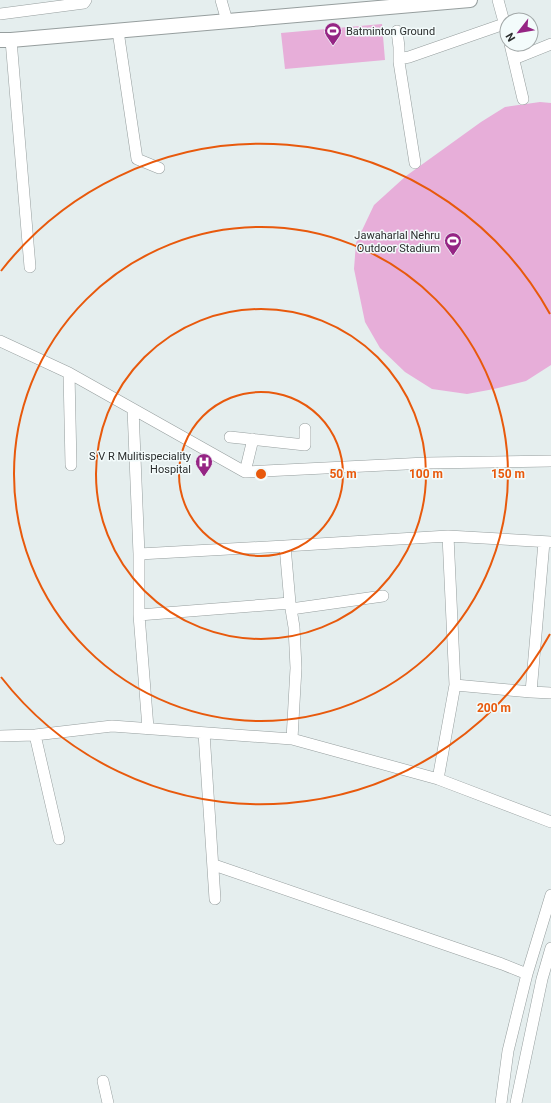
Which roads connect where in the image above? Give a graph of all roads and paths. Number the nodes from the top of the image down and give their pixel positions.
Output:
1 (86, 0) edge
2 (221, 0) edge
3 (470, 0) edge
4 (498, 0) edge
5 (501, 12) edge
6 (0, 14) edge
7 (227, 21) junction
8 (499, 30) edge
9 (118, 31) junction
10 (397, 31) dead end
11 (4, 41) edge
12 (551, 44) edge
13 (512, 52) edge
14 (399, 59) junction
15 (514, 59) junction
16 (523, 99) dead end
17 (415, 163) dead end
18 (159, 168) dead end
19 (30, 267) dead end
20 (0, 341) edge
21 (69, 373) junction
22 (133, 409) junction
23 (305, 429) dead end
24 (230, 437) dead end
25 (253, 439) junction
26 (551, 461) edge
27 (71, 464) dead end
28 (245, 472) junction
29 (448, 536) junction
30 (548, 542) edge
31 (285, 546) junction
32 (139, 554) junction
33 (383, 596) dead end
34 (290, 606) junction
35 (139, 615) junction
36 (455, 685) junction
37 (531, 692) junction
38 (551, 693) edge
39 (148, 728) junction
40 (204, 733) junction
41 (35, 735) junction
42 (0, 736) edge
43 (292, 740) junction
44 (438, 779) junction
45 (551, 822) edge
46 (59, 839) dead end
47 (214, 865) junction
48 (551, 895) edge
49 (215, 899) dead end
50 (551, 948) edge
51 (527, 974) junction
52 (103, 1081) dead end
53 (108, 1103) edge
54 (501, 1103) edge
55 (516, 1103) edge

1 - 6 street
2 - 7 street
3 - 7 main road
4 - 5 street
7 - 9 main road
8 - 14 street
9 - 11 main road
9 - 18 street
10 - 14 street
11 - 19 street
12 - 15 street
13 - 15 street
14 - 17 street
15 - 16 street
20 - 21 street
21 - 22 street
21 - 27 street
22 - 28 street
22 - 32 street
23 - 25 street
24 - 25 street
25 - 28 street
26 - 28 street
29 - 30 street
29 - 31 street
29 - 36 street
30 - 37 street
31 - 32 street
31 - 34 street
32 - 35 street
33 - 34 street
34 - 35 street
34 - 43 street
35 - 39 street
36 - 37 street
36 - 44 street
37 - 38 street
39 - 40 street
39 - 41 street
40 - 43 street
40 - 47 street
41 - 42 street
41 - 46 street
43 - 44 street
44 - 45 street
47 - 49 street
47 - 51 street
48 - 51 street
50 - 55 street
51 - 54 street
52 - 53 street

